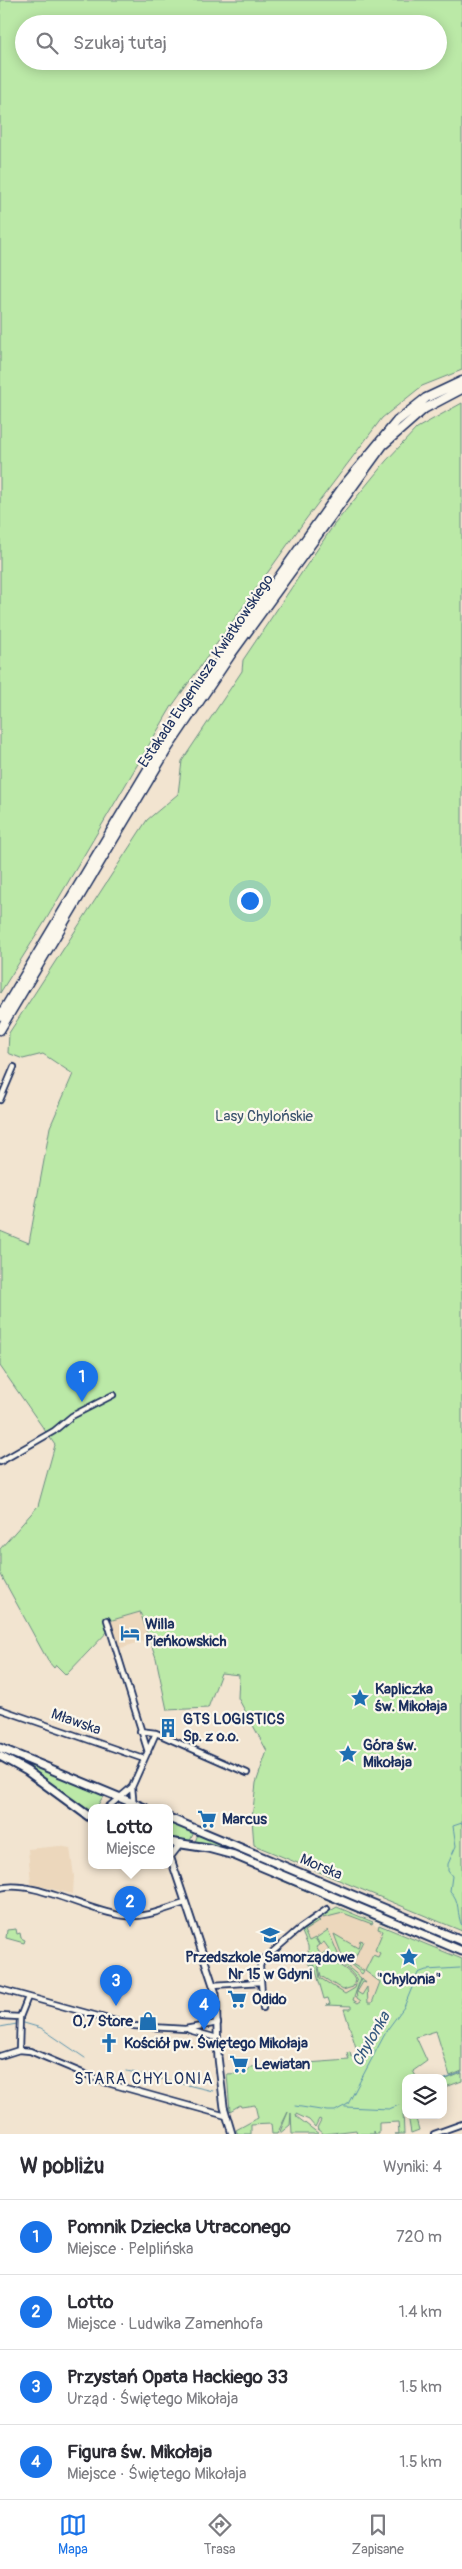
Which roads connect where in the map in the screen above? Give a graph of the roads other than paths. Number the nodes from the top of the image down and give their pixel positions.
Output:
1 (462, 381) edge
2 (462, 389) edge
3 (381, 443) junction
4 (123, 816) junction
5 (0, 1016) edge
6 (0, 1030) edge
7 (14, 1067) dead end
8 (0, 1100) edge
9 (113, 1395) dead end
10 (0, 1462) edge
11 (107, 1620) dead end
12 (0, 1709) edge
13 (140, 1731) junction
14 (156, 1733) junction
15 (0, 1748) edge
16 (148, 1752) junction
17 (0, 1756) edge
18 (144, 1759) junction
19 (247, 1773) dead end
20 (132, 1787) junction
21 (119, 1797) junction
22 (111, 1804) edge
23 (131, 1804) edge
24 (135, 1804) edge
25 (88, 1816) edge
26 (173, 1820) edge
27 (173, 1843) edge
28 (181, 1844) junction
29 (173, 1851) edge
30 (173, 1866) edge
31 (0, 1888) edge
32 (186, 1903) junction
33 (327, 1909) dead end
34 (462, 1941) edge
35 (462, 1951) edge
36 (261, 1982) junction
37 (213, 1985) junction
38 (0, 1989) edge
39 (28, 1997) junction
40 (263, 2008) dead end
41 (0, 2016) edge
42 (20, 2017) junction
43 (218, 2023) junction
44 (185, 2029) junction
45 (217, 2038) junction
46 (19, 2050) junction
47 (0, 2056) edge
48 (226, 2116) junction
49 (462, 2124) edge
50 (232, 2134) edge
51 (434, 2134) edge

1 - 3 highway, Estakada Eugeniusza Kwiatkowskiego
2 - 3 highway, Estakada Eugeniusza Kwiatkowskiego
3 - 4 highway, Estakada Eugeniusza Kwiatkowskiego
4 - 5 highway, Estakada Eugeniusza Kwiatkowskiego
4 - 6 highway, Estakada Eugeniusza Kwiatkowskiego
7 - 8 street
9 - 10 street
11 - 13 street
12 - 18 street, Mławska
13 - 14 street
13 - 16 street
14 - 16 street
14 - 19 street
15 - 21 main road
16 - 18 street
17 - 25 main road
18 - 20 street
20 - 21 street
20 - 24 street
21 - 22 street
21 - 23 main road
26 - 34 main road, Morska
27 - 28 main road, Morska
28 - 29 street
28 - 35 main road, Morska
30 - 32 street
31 - 32 street
32 - 37 street
33 - 36 street
36 - 37 street
36 - 40 street
37 - 43 street
38 - 39 street
39 - 42 street
39 - 44 street
41 - 42 street
42 - 46 street
43 - 44 street
43 - 45 street
44 - 45 street
45 - 48 street
46 - 47 street
46 - 48 street
48 - 50 street
49 - 51 street

